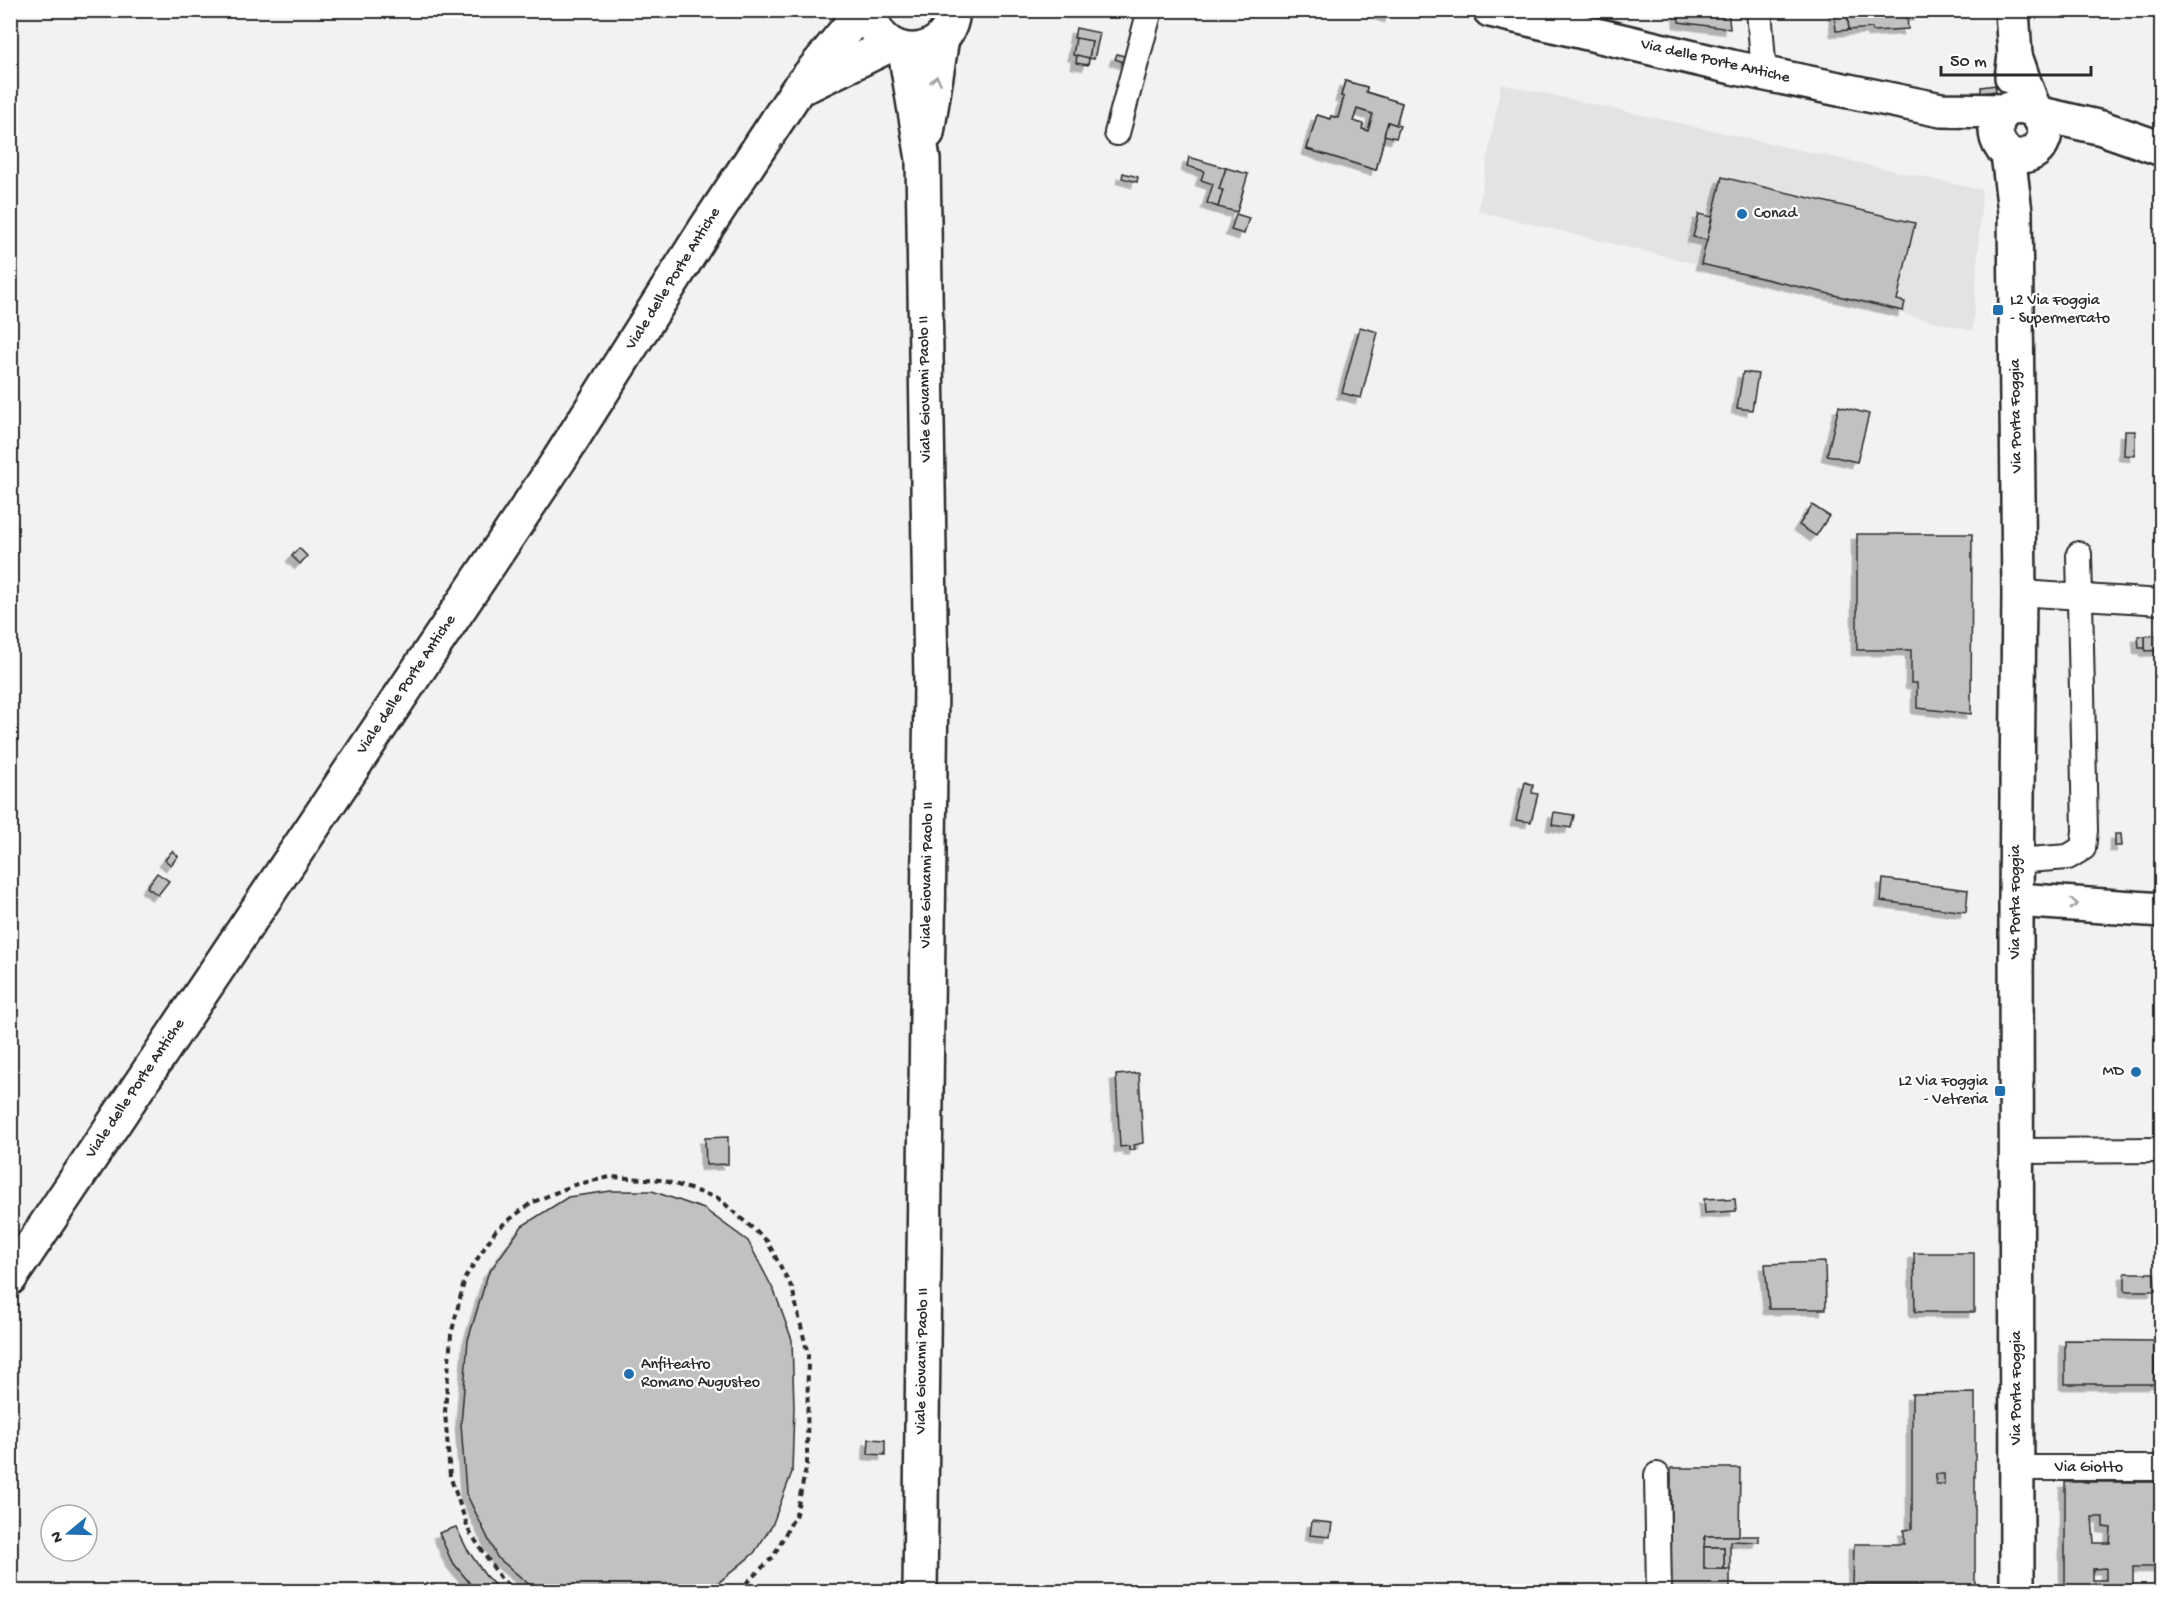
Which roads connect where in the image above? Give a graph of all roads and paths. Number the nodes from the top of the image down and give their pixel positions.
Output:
1 (862, 10) edge
2 (872, 10) edge
3 (1150, 10) edge
4 (1490, 10) edge
5 (1759, 10) edge
6 (2012, 10) edge
7 (1581, 21) edge
8 (948, 24) edge
9 (897, 48) junction
10 (1764, 74) junction
11 (798, 89) junction
12 (1118, 134) dead end
13 (2020, 136) junction
14 (2162, 149) edge
15 (923, 159) junction
16 (2079, 554) dead end
17 (2019, 593) junction
18 (2079, 597) junction
19 (2162, 602) edge
20 (2016, 861) junction
21 (2016, 900) junction
22 (2162, 910) edge
23 (2162, 1150) edge
24 (2016, 1151) junction
25 (10, 1278) edge
26 (2017, 1468) junction
27 (2162, 1468) edge
28 (1657, 1475) dead end
29 (517, 1592) edge
30 (736, 1592) edge
31 (920, 1592) edge
32 (1659, 1592) edge
33 (2017, 1592) edge

1 - 11 main road, Viale delle Porte Antiche
2 - 9 main road
3 - 12 street
4 - 7 main road, Via delle Porte Antiche
5 - 10 street
6 - 13 main road, Via Porta Foggia
7 - 10 main road, Via delle Porte Antiche
8 - 9 main road
15 -> 8 main road
9 - 11 main road
9 - 15 main road
10 - 13 main road, Via delle Porte Antiche
11 - 25 main road, Viale delle Porte Antiche
13 - 14 main road, Via delle Porte Antiche
13 - 17 main road, Via Porta Foggia
15 - 31 main road, Viale Giovanni Paolo II
16 - 18 street
17 - 18 street
17 - 20 main road, Via Porta Foggia
18 - 19 street
18 - 20 street
20 - 21 main road, Via Porta Foggia
21 -> 22 main road
21 - 24 main road, Via Porta Foggia
23 - 24 street
24 - 26 main road, Via Porta Foggia
26 - 27 street, Via Giotto
26 - 33 main road, Via Porta Foggia
28 - 32 street
29 - 30 path

